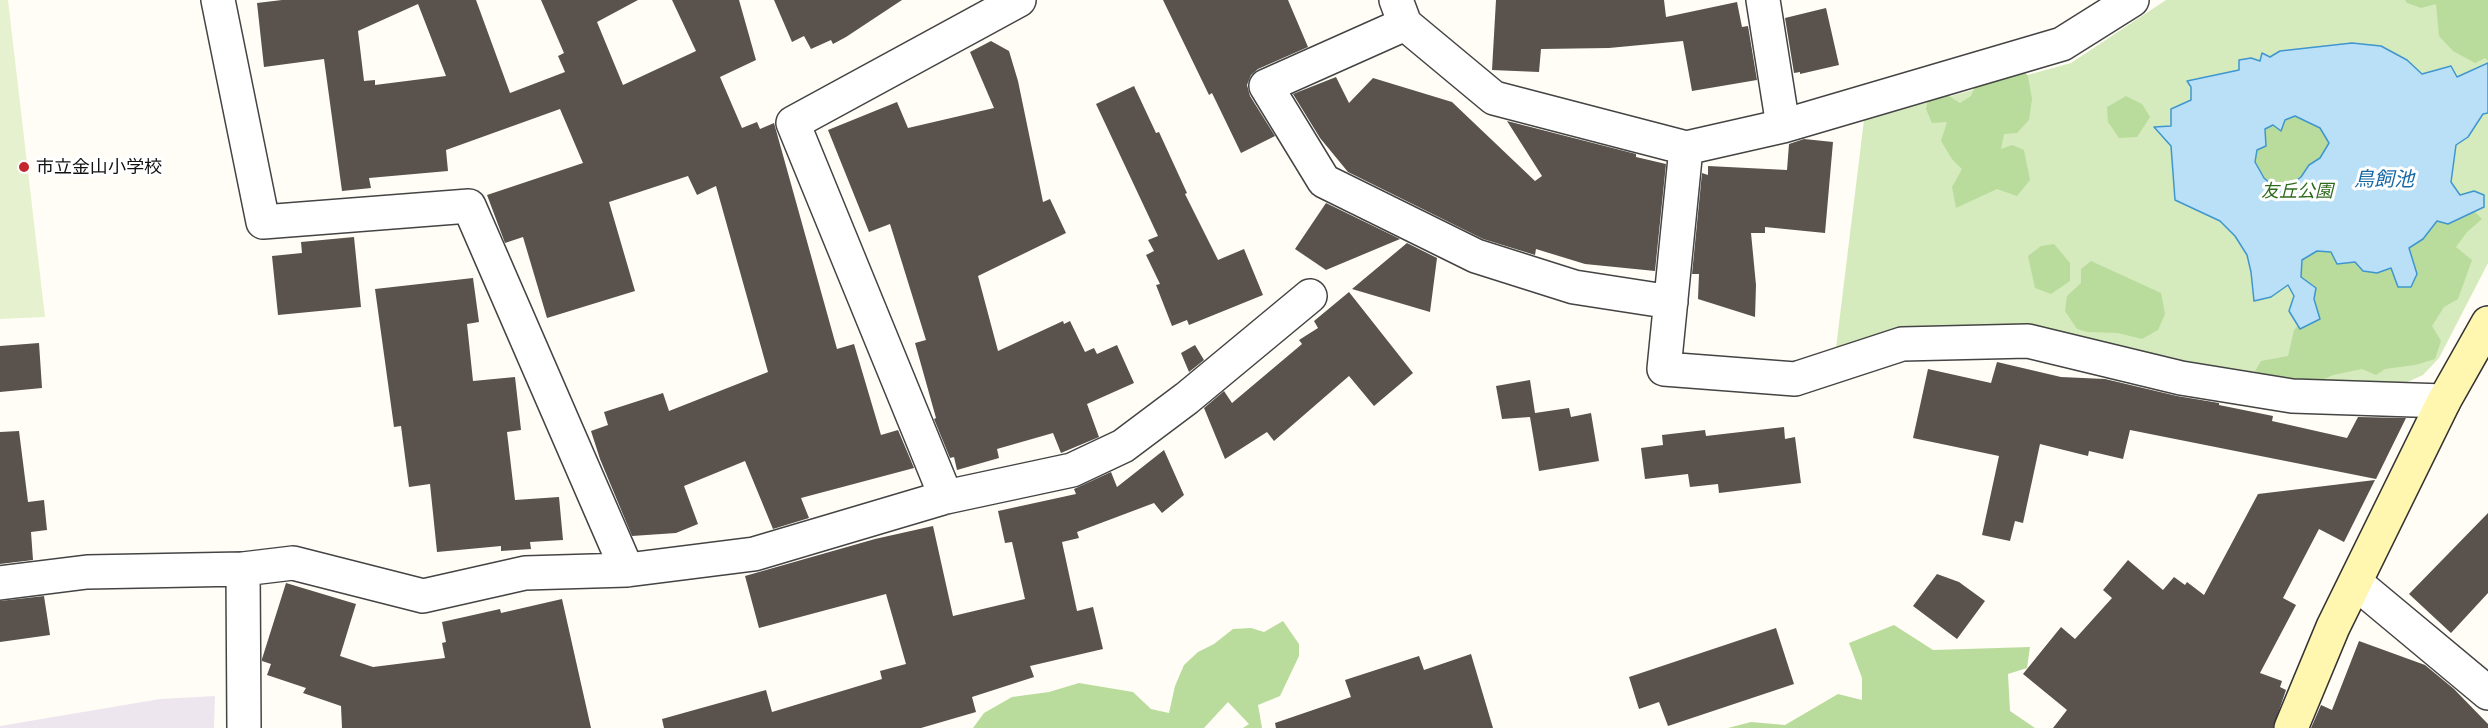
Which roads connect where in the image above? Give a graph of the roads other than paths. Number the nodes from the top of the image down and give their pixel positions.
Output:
1 (218, 0) edge
2 (1019, 0) edge
3 (1763, 0) edge
4 (2132, 0) edge
5 (1401, 12) edge
6 (1783, 126) junction
7 (1686, 148) junction
8 (1310, 296) dead end
9 (1671, 302) junction
10 (2488, 323) edge
11 (2444, 401) junction
12 (946, 497) junction
13 (243, 569) junction
14 (627, 570) junction
15 (0, 583) edge
16 (2356, 583) junction
17 (2488, 693) edge
18 (244, 728) edge
19 (2291, 728) edge

1 - 14 street
2 - 12 street
3 - 6 street
4 - 6 street
5 - 7 street
5 - 9 street
6 - 7 street
7 - 9 street
8 - 12 street
9 - 11 street
10 - 11 street
11 - 16 street
12 - 14 street
13 - 14 street
13 - 15 street
13 - 18 street
16 - 17 street
16 - 19 street

